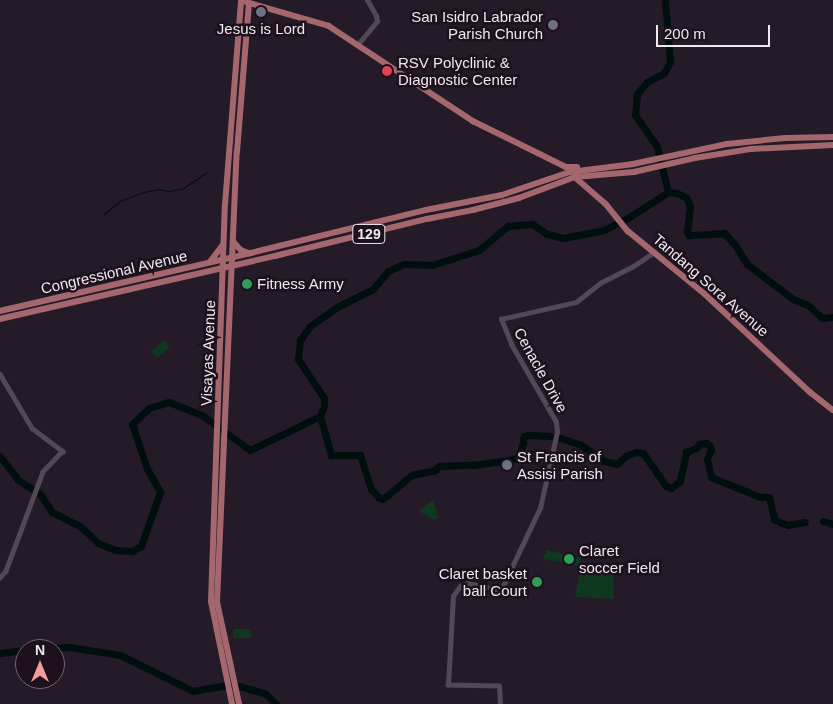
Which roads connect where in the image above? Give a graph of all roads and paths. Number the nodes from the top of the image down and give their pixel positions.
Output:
1 (240, 0) edge
2 (367, 0) edge
3 (249, 3) junction
4 (358, 44) junction
5 (234, 77) junction
6 (242, 77) junction
7 (833, 137) edge
8 (833, 145) edge
9 (564, 166) junction
10 (583, 169) junction
11 (561, 174) junction
12 (575, 177) junction
13 (502, 195) junction
14 (504, 202) junction
15 (224, 239) junction
16 (234, 242) junction
17 (654, 252) junction
18 (251, 253) junction
19 (233, 257) junction
20 (224, 260) junction
21 (209, 263) junction
22 (232, 266) junction
23 (223, 268) junction
24 (209, 270) junction
25 (223, 285) junction
26 (0, 311) edge
27 (0, 319) edge
28 (0, 374) edge
29 (833, 410) edge
30 (215, 476) junction
31 (223, 476) junction
32 (0, 578) edge
33 (232, 704) edge
34 (238, 704) edge
35 (500, 704) edge

1 - 3 main road
1 - 5 main road, Visayas Avenue
2 - 4 street
3 - 4 main road
3 - 6 main road, Visayas Avenue
4 - 9 main road
5 - 6 main road
5 - 15 main road, Visayas Avenue
6 - 16 main road, Visayas Avenue
7 - 10 main road, 129
8 - 12 main road, 129
9 - 10 main road
9 - 11 main road
10 - 11 main road, 129
11 - 13 main road, 129
12 - 14 main road, 129
12 - 17 main road, Tandang Sora Avenue
13 - 14 main road
13 - 18 main road, 129
14 - 22 main road, 129
15 - 20 main road, Visayas Avenue
15 - 21 main road
16 - 18 main road
16 - 19 main road, Visayas Avenue
17 - 29 main road, Tandang Sora Avenue
17 - 35 street, Cenacle Drive
18 - 19 main road, 129
19 - 20 main road, Congressional Avenue / 129
19 - 22 main road, Visayas Avenue
20 - 21 main road, Congressional Avenue / 129
20 - 23 main road, Visayas Avenue
21 - 26 main road, Congressional Avenue / 129
22 - 23 main road, 129
22 - 31 main road, Visayas Avenue
23 - 24 main road, Congressional Avenue / 129
23 - 25 main road, Visayas Avenue
24 - 25 main road
24 - 27 main road, Congressional Avenue / 129
25 - 30 main road, Visayas Avenue
28 - 32 street
30 - 31 main road
30 - 33 main road, Visayas Avenue
31 - 34 main road, Visayas Avenue

